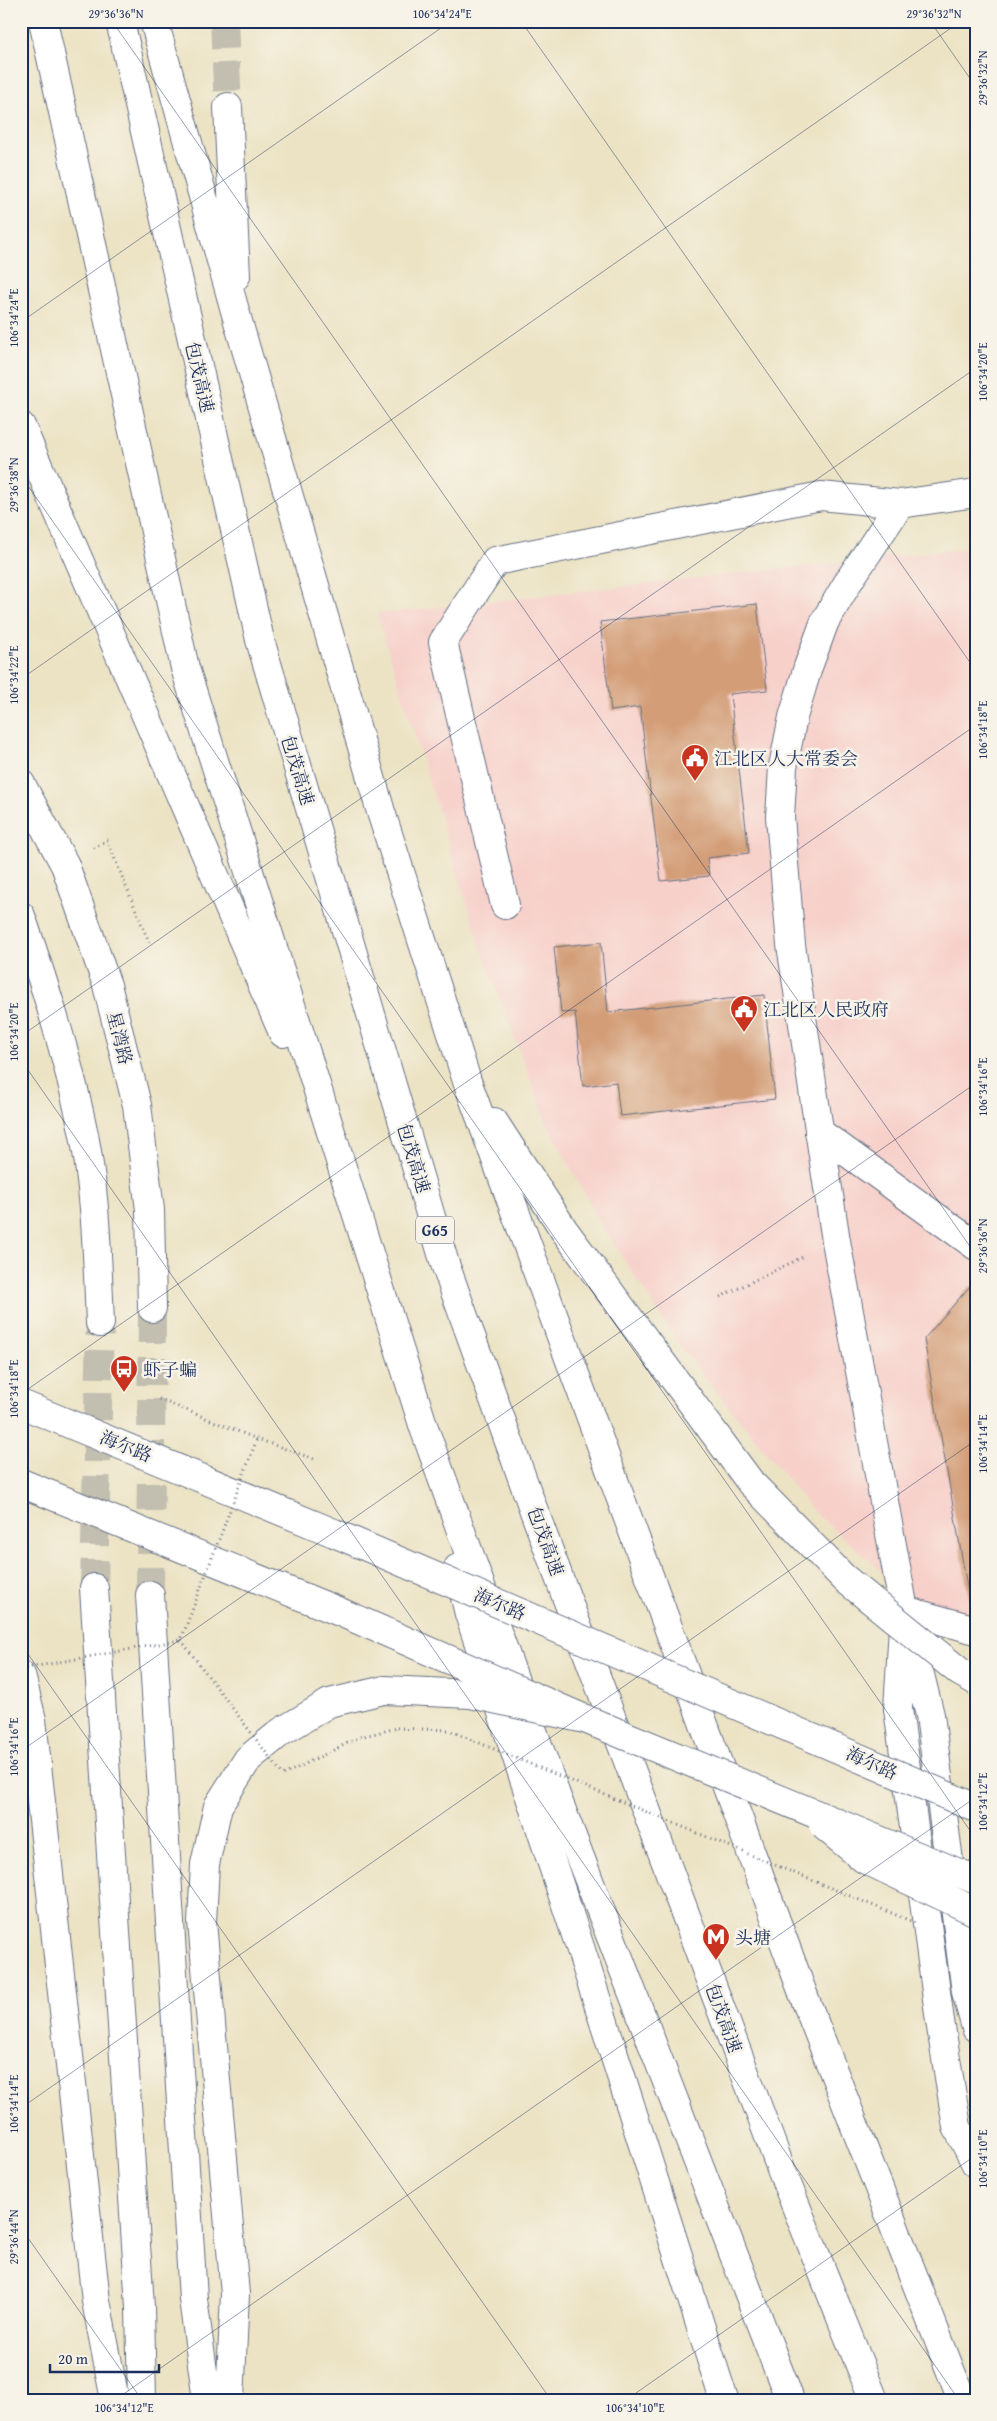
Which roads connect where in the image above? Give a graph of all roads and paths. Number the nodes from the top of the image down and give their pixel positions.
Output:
1 (43, 21) edge
2 (120, 21) edge
3 (154, 21) edge
4 (228, 107) tunnel mouth
5 (239, 325) junction
6 (21, 426) edge
7 (976, 493) edge
8 (900, 504) junction
9 (21, 784) edge
10 (65, 865) junction
11 (505, 905) dead end
12 (21, 916) edge
13 (150, 942) dead end
14 (467, 1081) junction
15 (819, 1132) junction
16 (343, 1170) junction
17 (836, 1241) junction
18 (976, 1246) edge
19 (720, 1297) dead end
20 (152, 1308) tunnel mouth
21 (100, 1323) tunnel mouth
22 (160, 1399) dead end
23 (21, 1404) edge
24 (424, 1428) junction
25 (257, 1439) junction
26 (314, 1459) dead end
27 (21, 1483) edge
28 (94, 1588) tunnel mouth
29 (150, 1595) tunnel mouth
30 (904, 1610) junction
31 (976, 1630) edge
32 (181, 1640) junction
33 (152, 1645) junction
34 (21, 1669) edge
35 (21, 1675) edge
36 (976, 1681) edge
37 (585, 1719) junction
38 (976, 1808) edge
39 (805, 1809) junction
40 (976, 1880) edge
41 (976, 1912) edge
42 (922, 1926) dead end
43 (976, 2028) edge
44 (976, 2164) edge
45 (115, 2400) edge
46 (142, 2400) edge
47 (207, 2400) edge
48 (230, 2400) edge
49 (724, 2400) edge
50 (790, 2400) edge
51 (874, 2400) edge
52 (962, 2400) edge

1 - 16 main road
2 - 51 main road, 包茂高速 / G65
3 - 5 main road
4 - 5 main road
5 - 14 main road
6 - 16 main road
7 - 8 main road
8 - 11 main road
8 - 15 main road
9 - 10 main road, 星湾路
10 - 13 path
10 - 20 main road, 星湾路
12 - 21 main road
14 - 36 main road, bridge
14 - 52 main road
15 - 17 main road
15 - 18 main road
16 - 24 main road
17 - 19 path
17 - 30 main road
22 - 25 path
23 - 38 main road, 海尔路, bridge
24 - 49 main road
24 - 50 main road
25 - 26 path
25 - 32 path, bridge
27 - 37 main road, bridge
28 - 46 main road
29 - 33 main road
30 - 31 main road
30 - 43 main road
30 - 44 main road
32 - 33 path, bridge
32 - 42 path, bridge
33 - 34 path, bridge
33 - 47 main road
35 - 45 main road
37 - 39 main road, bridge
37 - 48 main road, bridge
39 - 40 main road, bridge
39 - 41 main road, bridge

